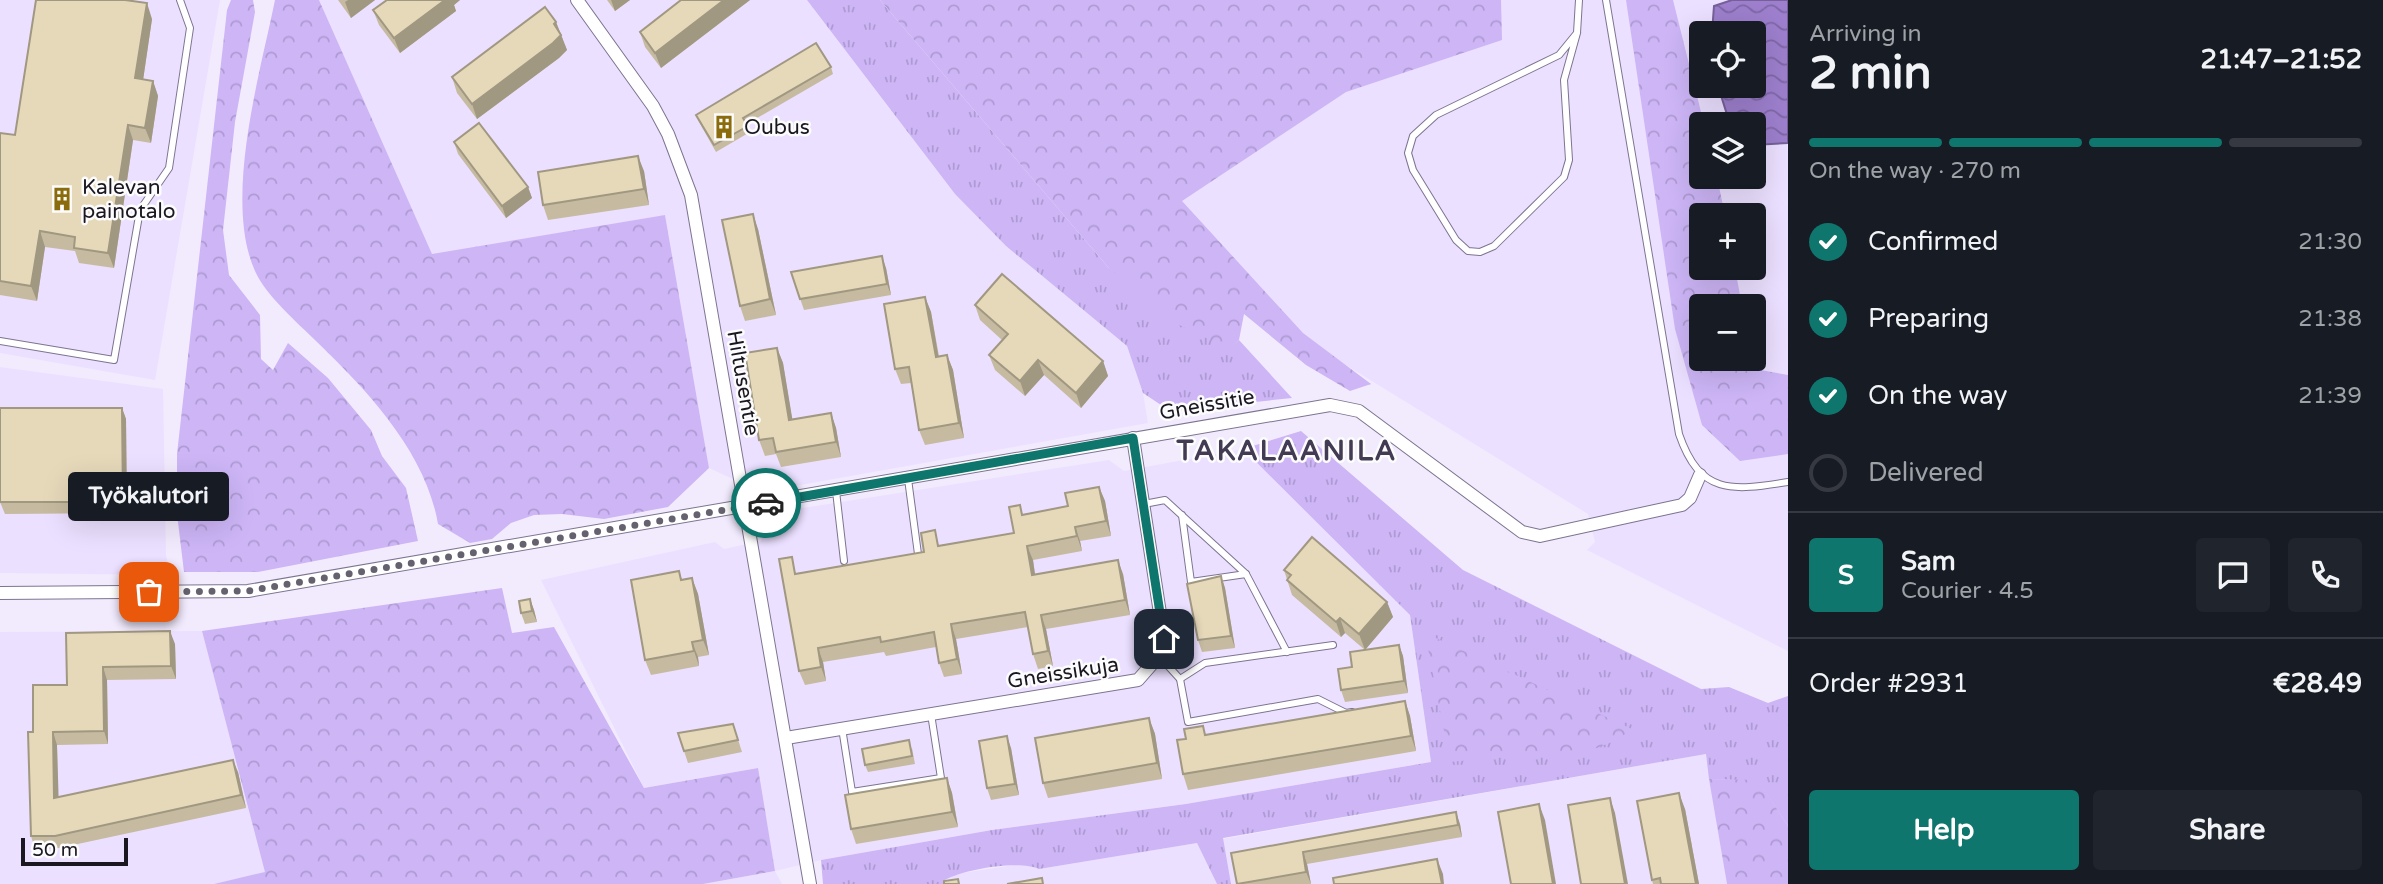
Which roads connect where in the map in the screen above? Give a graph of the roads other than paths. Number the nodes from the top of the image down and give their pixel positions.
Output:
1 (180, 0) edge
2 (577, 0) edge
3 (1579, 0) edge
4 (1606, 0) edge
5 (1577, 33) junction
6 (0, 341) edge
7 (1133, 438) junction
8 (1700, 475) junction
9 (908, 479) junction
10 (1788, 482) edge
11 (836, 491) junction
12 (1143, 504) junction
13 (744, 507) junction
14 (1182, 515) junction
15 (918, 554) edge
16 (845, 561) dead end
17 (1246, 574) junction
18 (0, 593) edge
19 (1333, 645) dead end
20 (1287, 652) junction
21 (1159, 656) junction
22 (1180, 679) junction
23 (1357, 711) edge
24 (931, 714) junction
25 (842, 729) junction
26 (786, 738) junction
27 (810, 884) edge

1 - 6 lane
2 - 13 street, Hiltusentie
3 - 5 lane
4 - 8 lane
5 - 5 lane
7 - 8 street, Gneissitie
7 - 9 street, Gneissitie
7 - 12 street
8 - 10 lane
9 - 11 street, Gneissitie
9 - 15 lane
11 - 13 street, Gneissitie
11 - 16 lane
12 - 14 lane
12 - 21 street
13 - 18 street, Gneissitie
13 - 26 street, Hiltusentie
14 - 17 lane
14 - 17 lane
17 - 20 lane
19 - 20 lane
20 - 22 lane
21 - 22 lane
21 - 24 street, Gneissikuja
22 - 23 lane
24 - 25 street, Gneissikuja
24 - 25 lane
25 - 26 street, Gneissikuja
26 - 27 street, Hiltusentie

